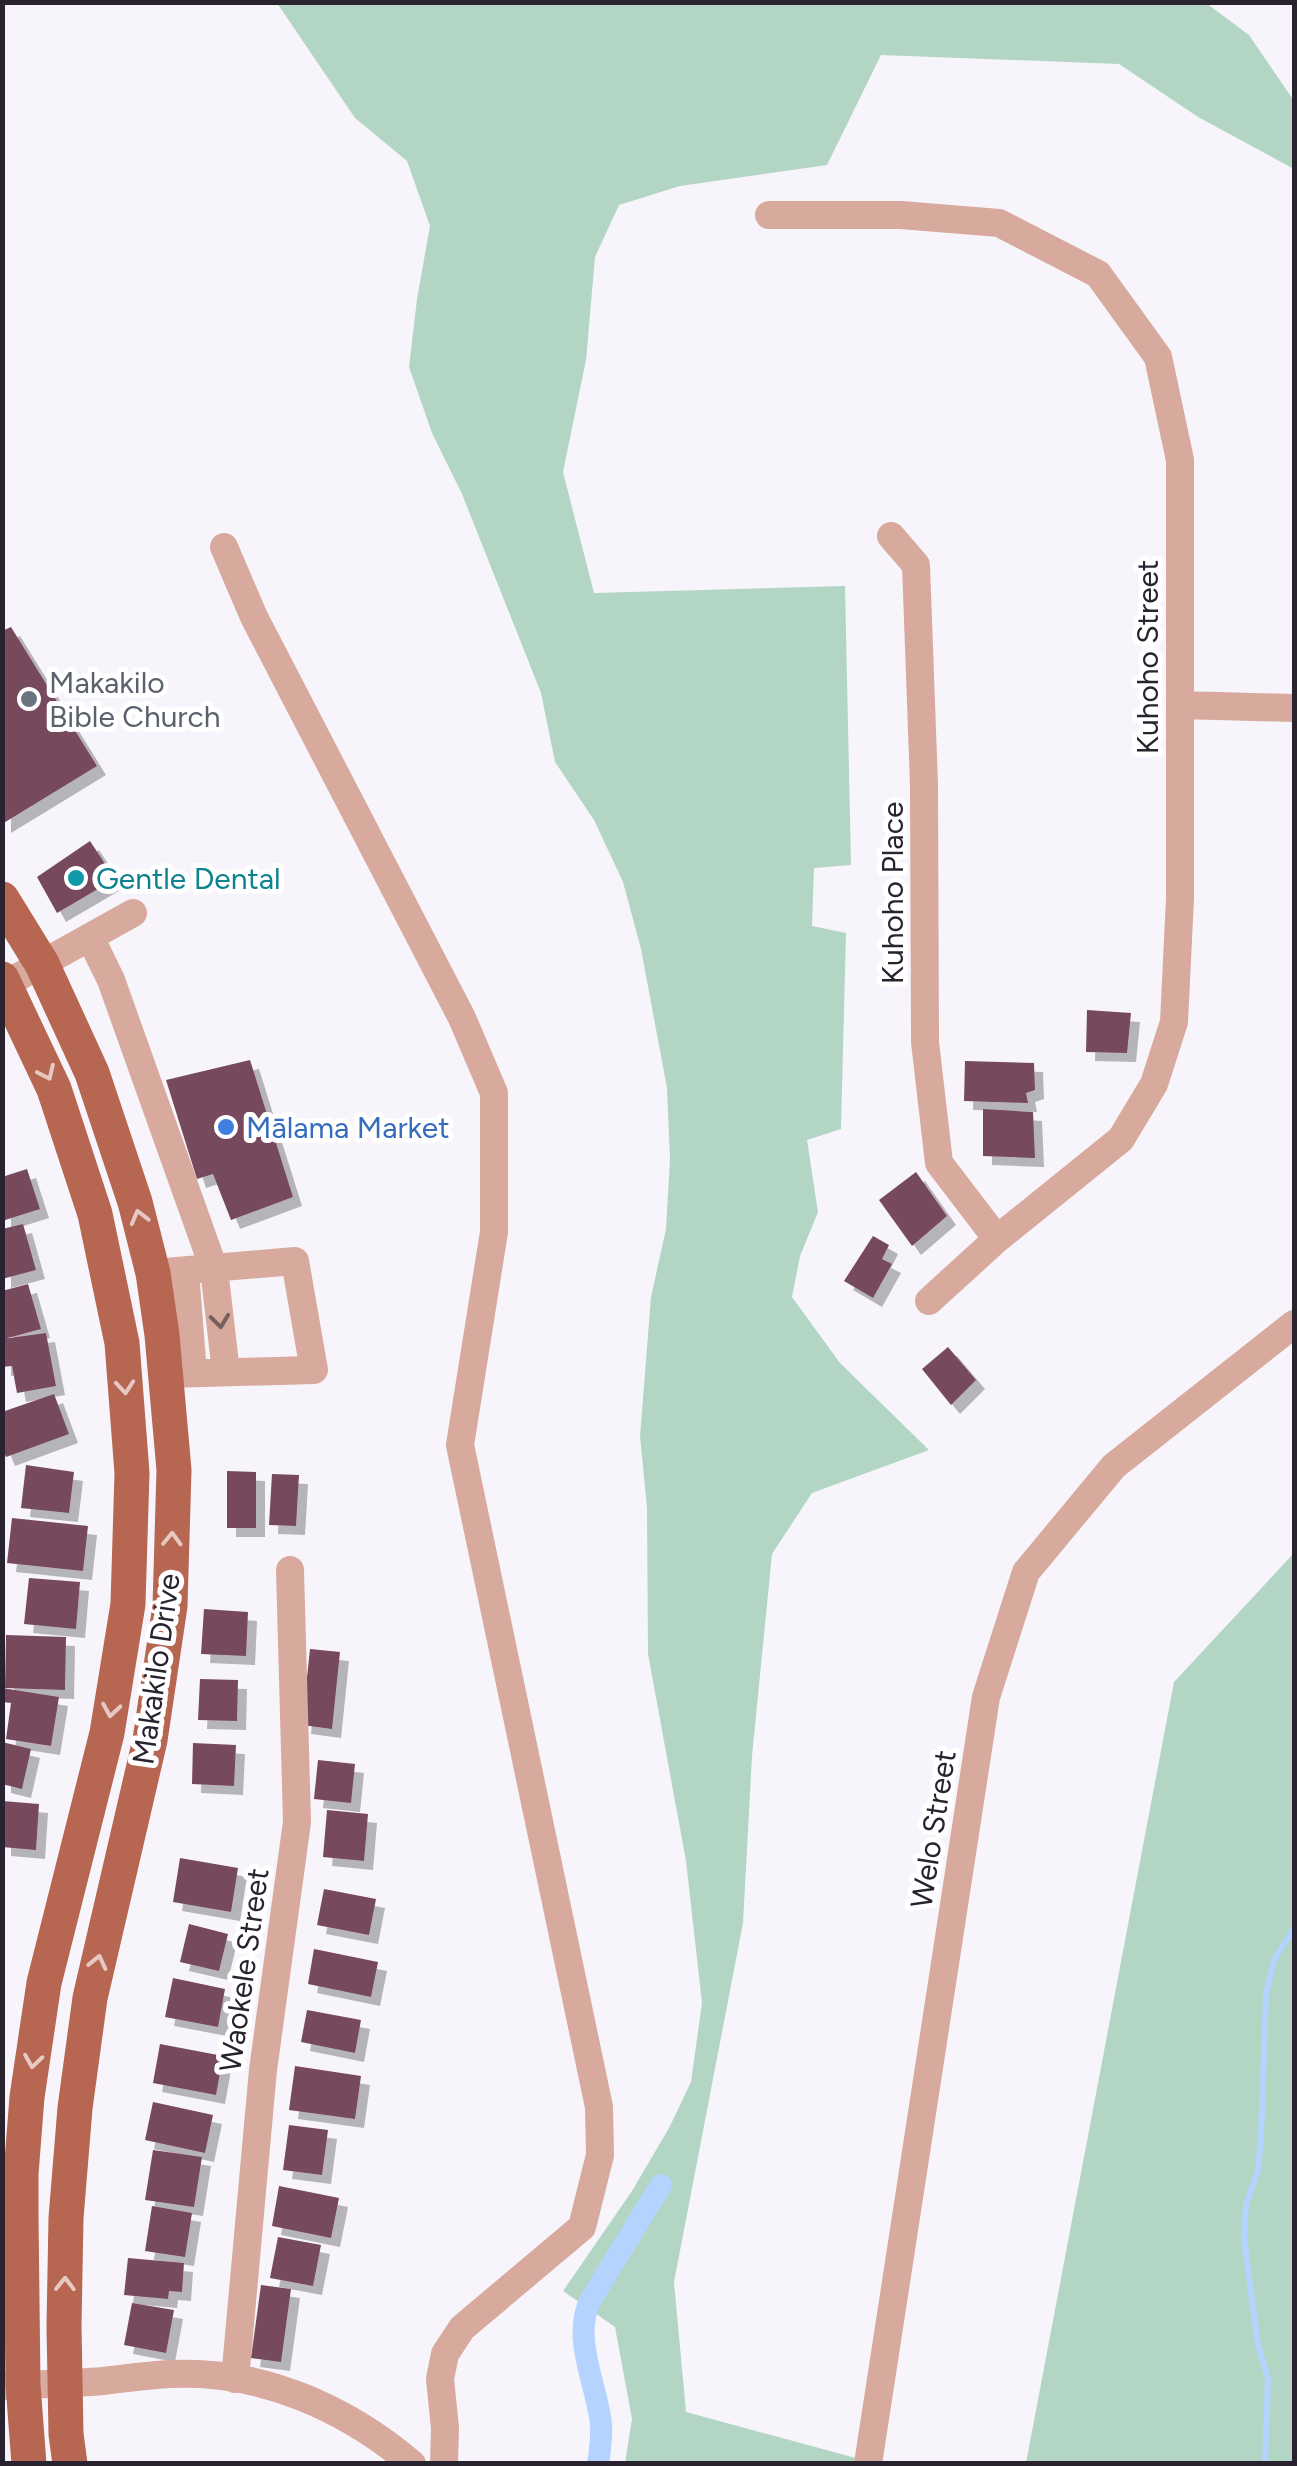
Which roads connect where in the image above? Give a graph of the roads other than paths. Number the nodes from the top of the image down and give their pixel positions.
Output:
1 (768, 216) dead end
2 (891, 536) dead end
3 (224, 547) dead end
4 (1180, 705) junction
5 (1294, 708) edge
6 (2, 899) edge
7 (133, 913) dead end
8 (90, 937) junction
9 (42, 964) junction
10 (4, 983) edge
11 (997, 1239) junction
12 (214, 1269) junction
13 (169, 1272) junction
14 (929, 1301) dead end
15 (1294, 1324) edge
16 (226, 1372) junction
17 (179, 1374) junction
18 (290, 1570) dead end
19 (235, 2379) junction
20 (66, 2382) junction
21 (13, 2386) edge
22 (29, 2464) edge
23 (70, 2464) edge
24 (412, 2464) edge
25 (444, 2464) edge
26 (868, 2464) edge

1 - 4 street, Kuhoho Street
2 - 11 street, Kuhoho Place
3 - 25 street
4 - 5 street
4 - 11 street, Kuhoho Street
6 - 9 main road, Makakilo Drive
7 - 8 street
8 - 9 street
8 - 12 street
9 - 10 street
13 -> 9 main road, Makakilo Drive
10 -> 21 main road, Makakilo Drive
11 - 14 street, Kuhoho Street
12 - 13 street
12 -> 16 street
12 - 16 street
13 - 17 main road, Makakilo Drive
15 - 26 street, Welo Street
16 - 17 street
20 -> 17 main road, Makakilo Drive
18 - 19 street, Waokele Street
19 - 20 street
19 - 24 street
20 - 21 street
20 - 23 main road, Makakilo Drive
21 - 22 main road, Makakilo Drive

